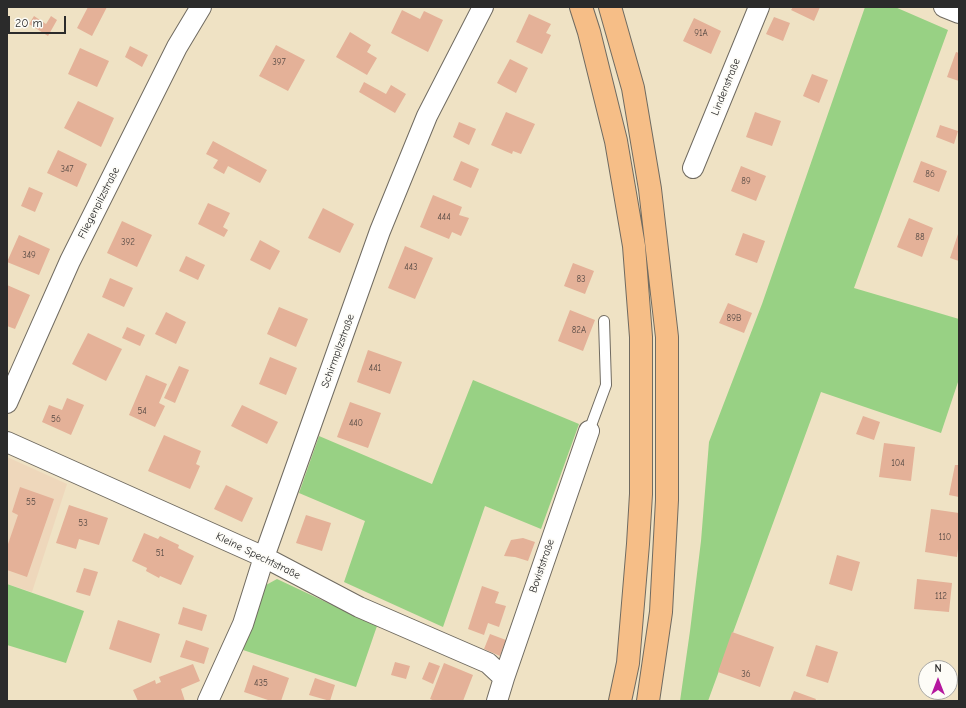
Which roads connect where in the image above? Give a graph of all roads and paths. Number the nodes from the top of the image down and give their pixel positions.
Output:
1 (201, 7) edge
2 (483, 7) edge
3 (581, 7) edge
4 (610, 7) edge
5 (759, 7) edge
6 (944, 7) edge
7 (959, 13) edge
8 (693, 168) dead end
9 (604, 321) dead end
10 (7, 403) edge
11 (589, 431) joint
12 (7, 442) edge
13 (264, 557) junction
14 (504, 678) junction
15 (208, 701) edge
16 (497, 701) edge
17 (620, 701) edge
18 (648, 701) edge

1 - 10 street, Fliegenpilzstraße
2 - 13 street, Schirmpilzstraße
3 - 17 highway
4 - 18 highway
5 - 8 street, Lindenstraße
6 - 7 street
9 - 11 lane
11 - 14 street, Boviststraße
12 - 13 street, Kleine Spechtstraße
13 - 14 street, Kleine Spechtstraße
13 - 15 street, Schirmpilzstraße
14 - 16 street, Boviststraße

